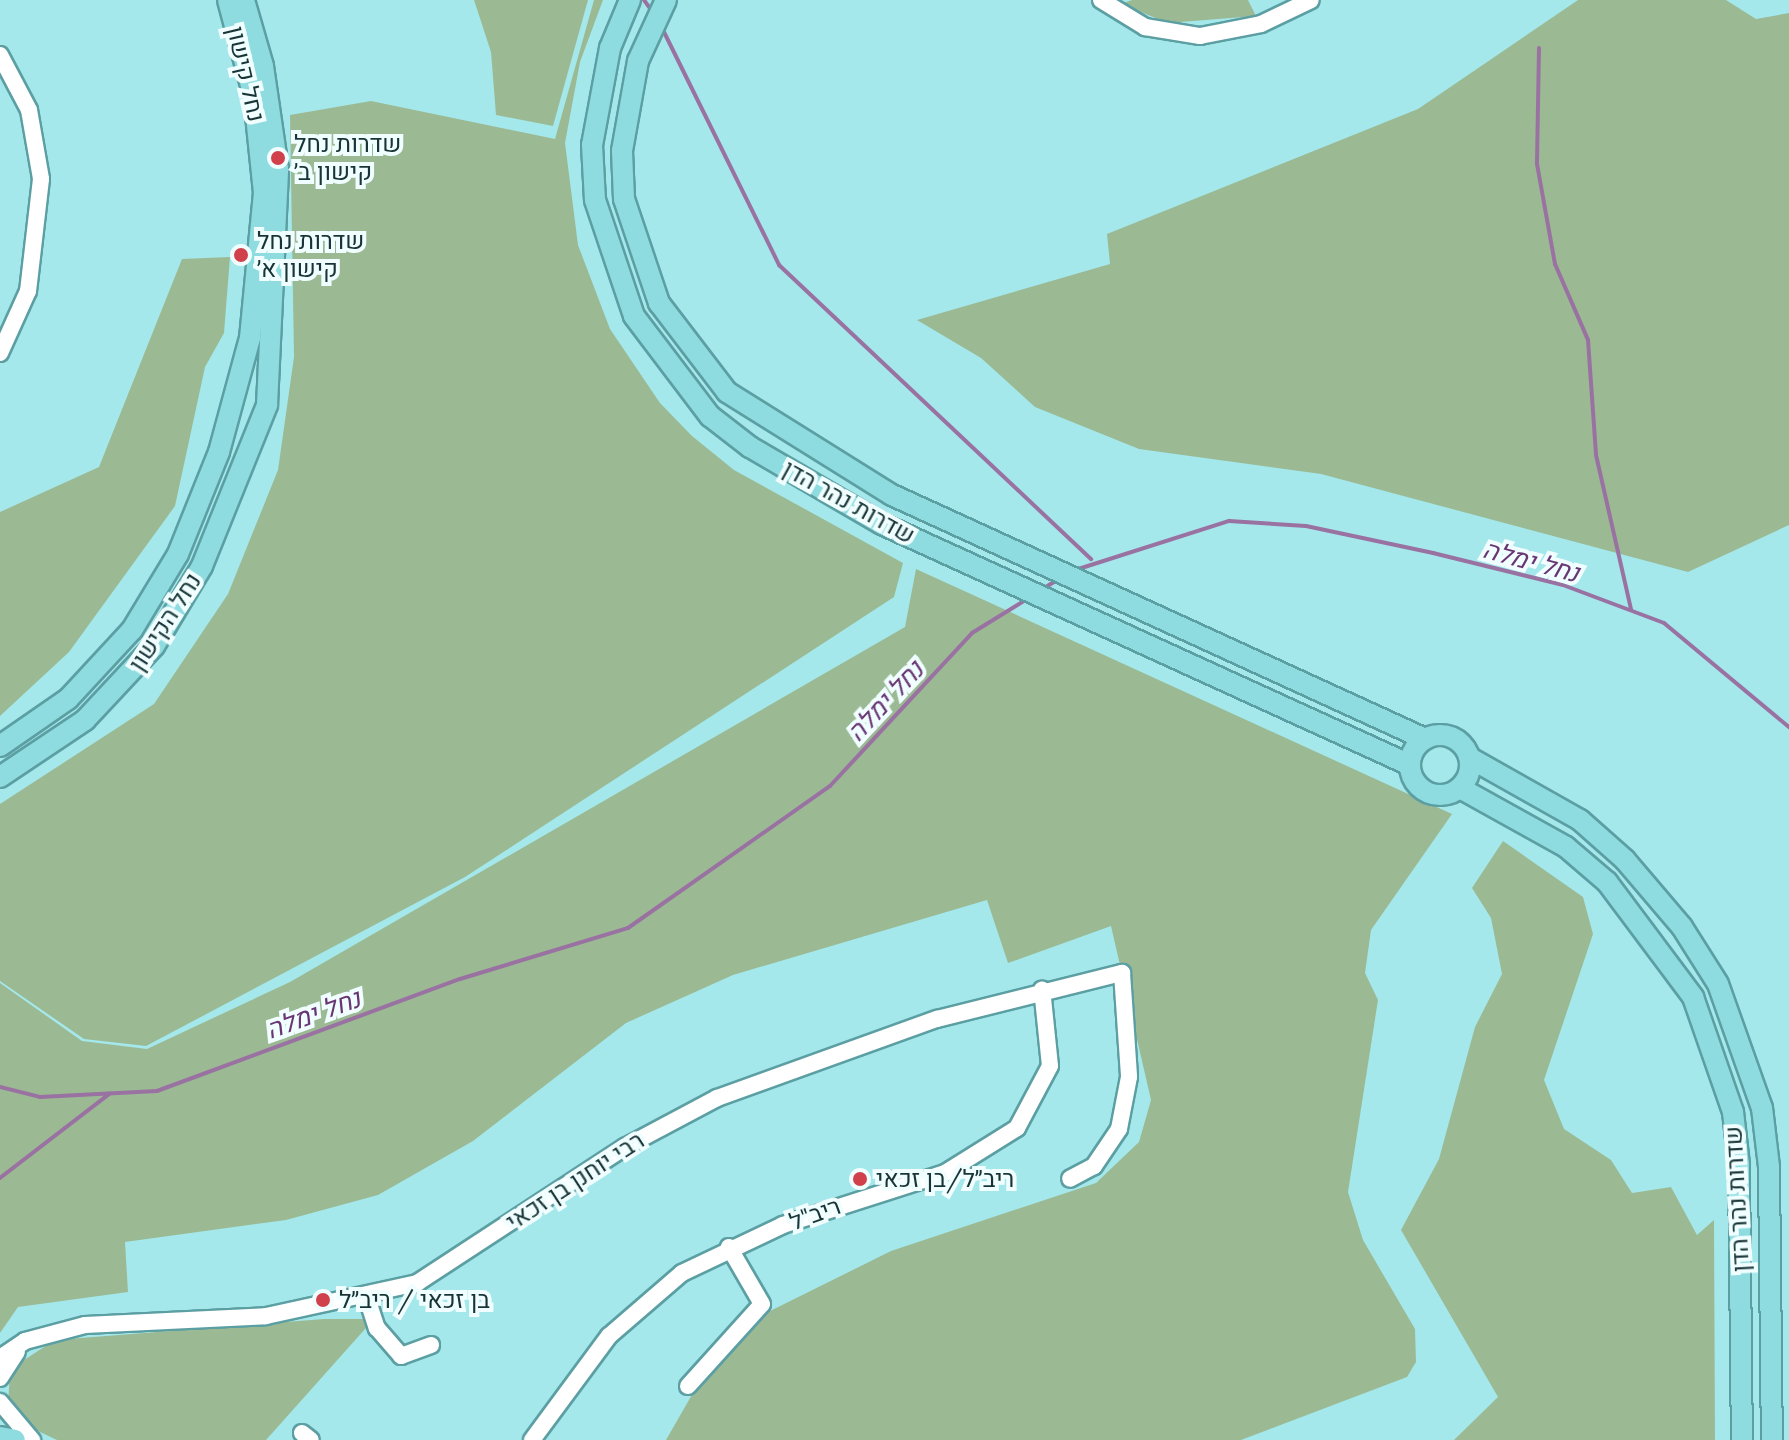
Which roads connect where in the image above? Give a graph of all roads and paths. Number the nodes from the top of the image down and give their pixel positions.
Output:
1 (228, 0) edge
2 (244, 0) edge
3 (630, 0) edge
4 (666, 0) edge
5 (1101, 0) edge
6 (1311, 0) edge
7 (0, 55) edge
8 (0, 353) edge
9 (232, 393) junction
10 (268, 394) junction
11 (260, 414) junction
12 (1425, 739) junction
13 (0, 746) edge
14 (1470, 758) junction
15 (1410, 765) junction
16 (0, 777) edge
17 (1460, 788) junction
18 (1042, 989) junction
19 (1070, 1179) dead end
20 (729, 1247) junction
21 (367, 1298) junction
22 (45, 1334) junction
23 (431, 1345) dead end
24 (0, 1358) edge
25 (0, 1378) edge
26 (688, 1386) dead end
27 (0, 1402) edge
28 (0, 1437) edge
29 (15, 1440) edge
30 (32, 1440) edge
31 (532, 1440) edge
32 (1742, 1440) edge
33 (1772, 1440) edge

1 - 9 main road, נחל קישון
2 - 10 main road
3 - 15 main road, שדרות נהר הדן
4 - 12 main road, שדרות נהר הדן
5 - 6 street
7 - 8 street
9 - 10 main road
9 - 11 main road
9 - 13 main road, נחל הקישון
10 - 11 main road, נחל הקישון
11 - 16 main road, נחל הקישון
12 - 14 main road, שדרות נהר הדן
12 - 15 main road
14 - 17 main road
14 - 33 main road, שדרות נהר הדן
15 - 17 main road, שדרות נהר הדן
17 - 32 main road, שדרות נהר הדן
18 - 19 street, רבי יוחנן בן זכאי
18 - 20 street, ריב"ל
18 - 21 street, רבי יוחנן בן זכאי
20 - 26 street
20 - 31 street, ריב"ל
21 - 22 street, רבי יוחנן בן זכאי
21 - 23 street
22 - 24 street, רבי יוחנן בן זכאי
22 - 25 street
27 - 30 street
28 - 29 main road

